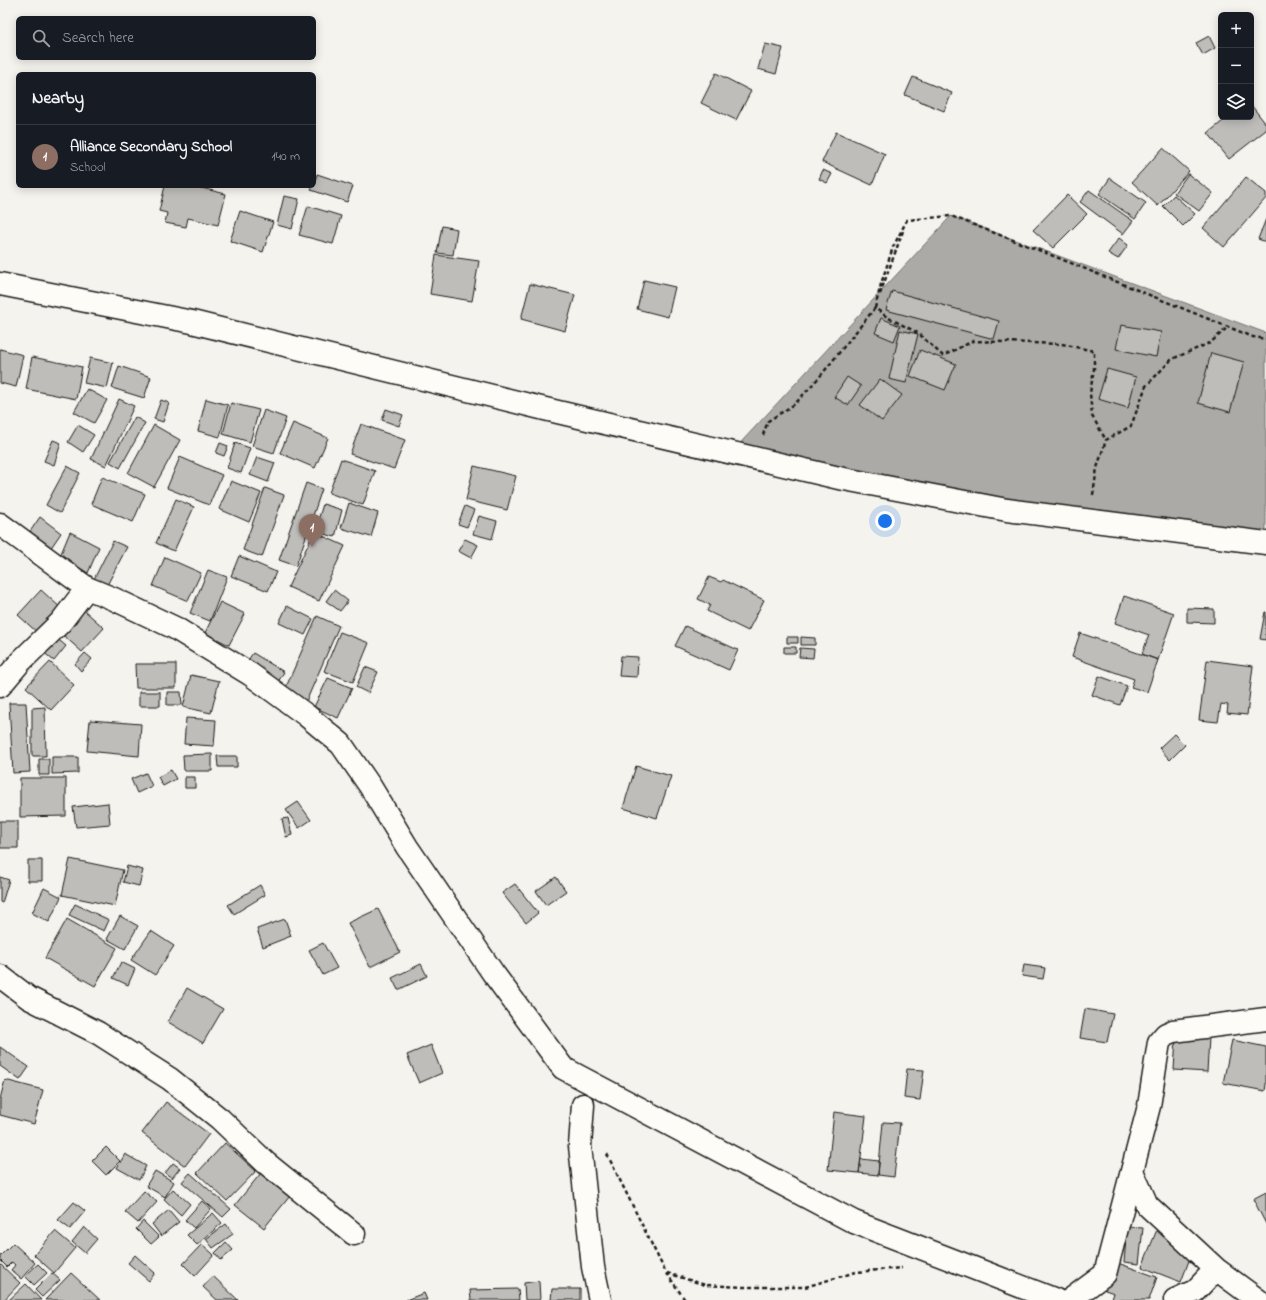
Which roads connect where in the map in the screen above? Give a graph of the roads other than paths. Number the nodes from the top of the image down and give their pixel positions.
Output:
1 (0, 284) edge
2 (0, 524) edge
3 (1266, 543) edge
4 (87, 588) junction
5 (0, 686) edge
6 (0, 976) edge
7 (1266, 1019) edge
8 (583, 1105) dead end
9 (1132, 1171) junction
10 (354, 1234) dead end
11 (1216, 1270) junction
12 (600, 1300) edge
13 (1056, 1300) edge
14 (1070, 1300) edge
15 (1175, 1300) edge
16 (1258, 1300) edge

1 - 3 street
2 - 4 street
4 - 5 street
4 - 13 street
6 - 10 street
7 - 9 street
8 - 12 street
9 - 11 street
9 - 14 street
11 - 15 street
11 - 16 street

